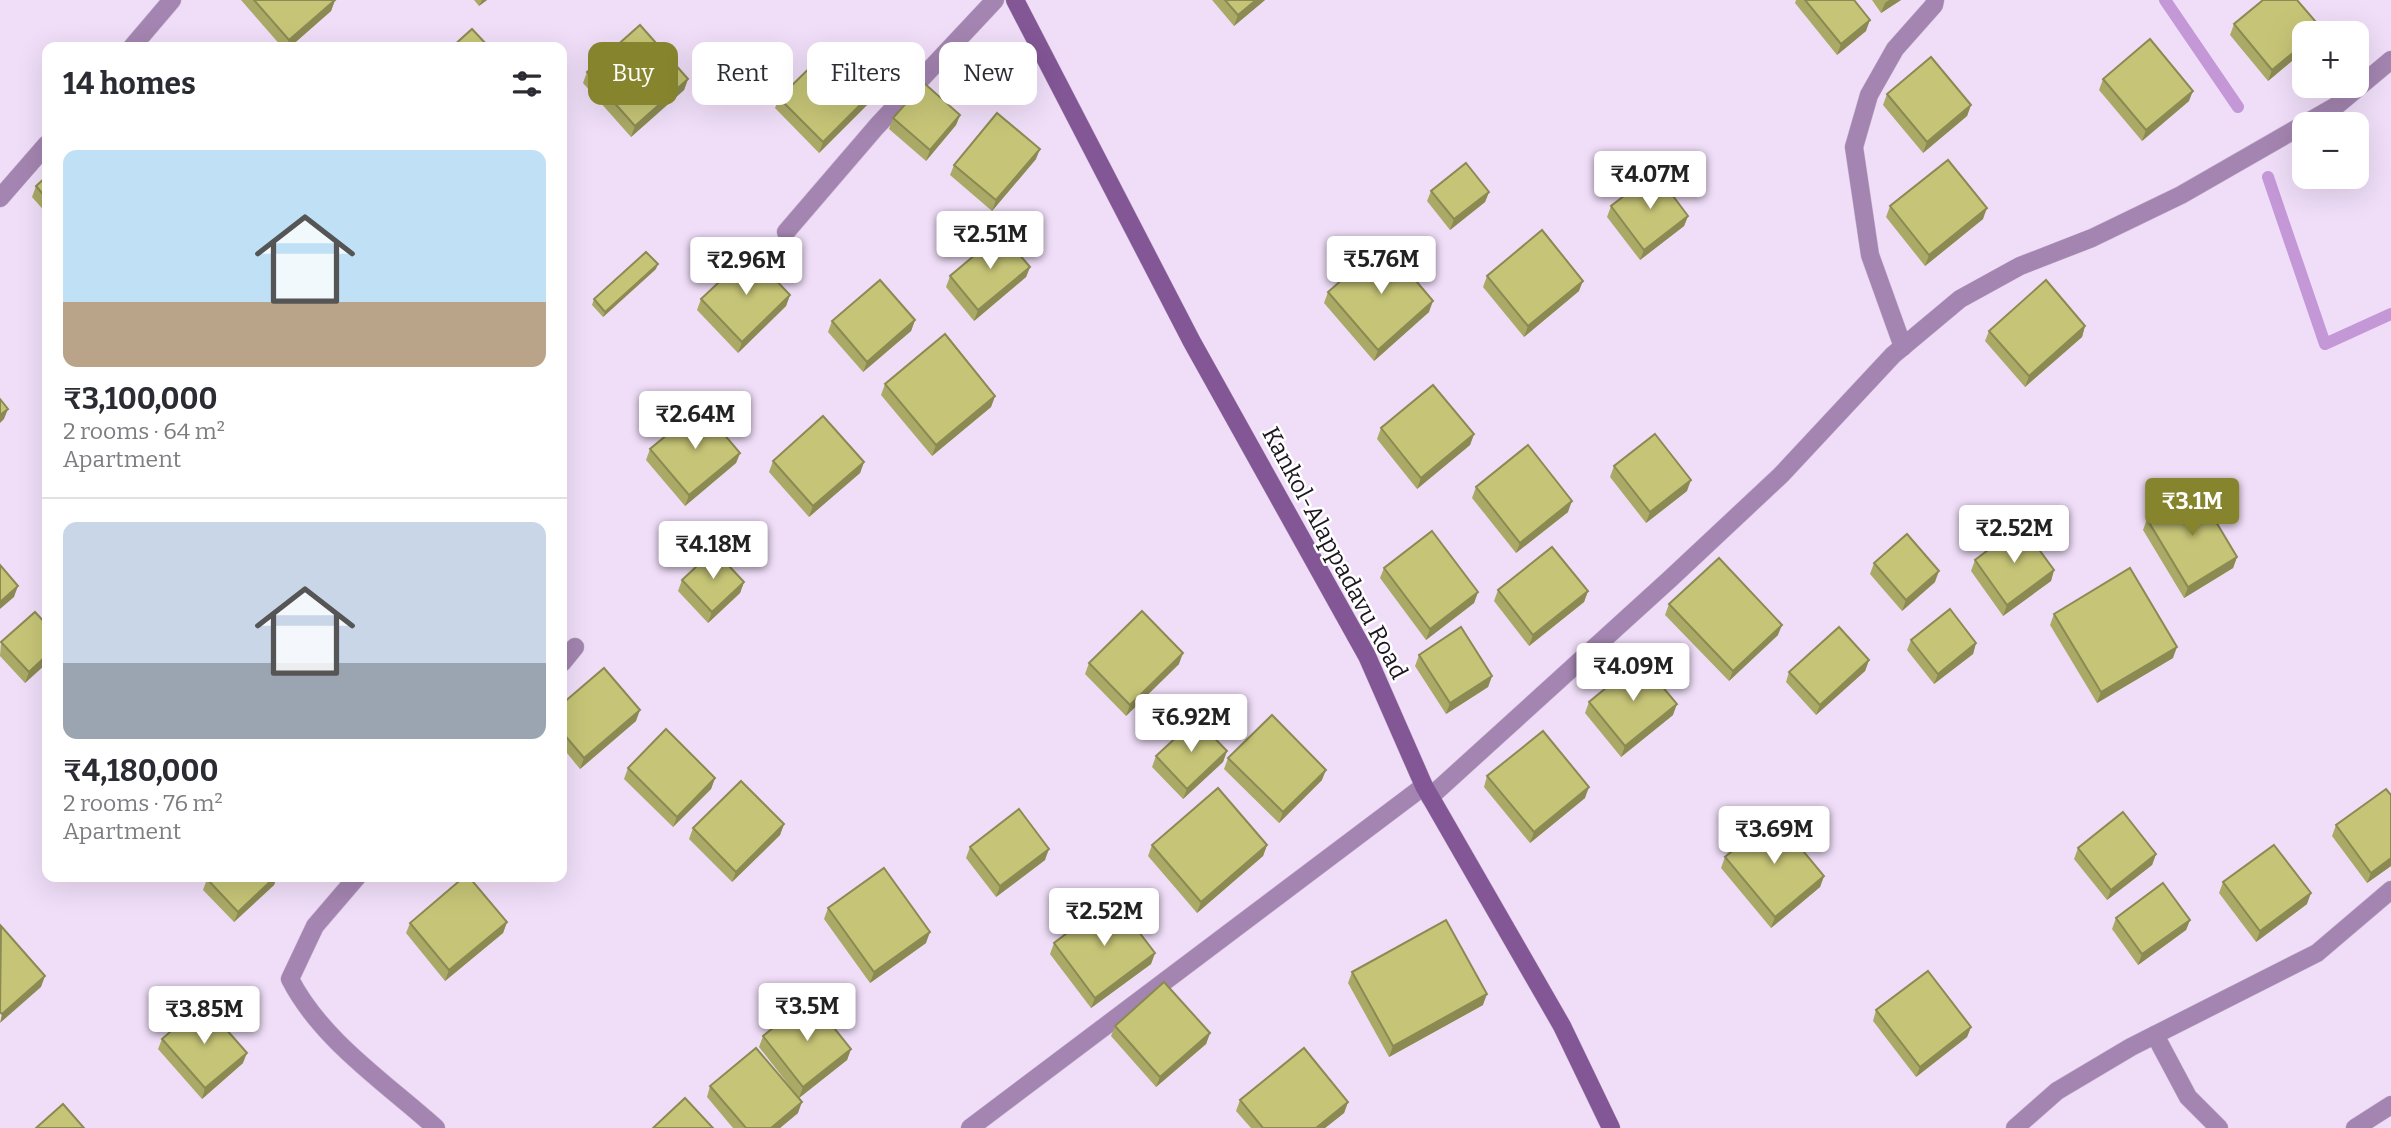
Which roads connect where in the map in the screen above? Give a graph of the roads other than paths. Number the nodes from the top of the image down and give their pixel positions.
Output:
1 (172, 0) edge
2 (995, 0) edge
3 (1015, 0) edge
4 (1935, 0) edge
5 (136, 42) edge
6 (2391, 60) edge
7 (42, 150) edge
8 (0, 198) edge
9 (786, 232) dead end
10 (1903, 347) junction
11 (575, 647) dead end
12 (567, 657) edge
13 (1427, 792) junction
14 (353, 882) edge
15 (2391, 890) edge
16 (2155, 1035) junction
17 (2391, 1105) edge
18 (436, 1128) edge
19 (970, 1128) edge
20 (1611, 1128) edge
21 (2015, 1128) edge
22 (2219, 1128) edge
23 (2355, 1128) edge

1 - 5 street
2 - 9 street
3 - 13 main road, Kankol-Alappadavu Road
4 - 10 street
6 - 10 street
7 - 8 street
10 - 13 street
11 - 12 street
13 - 19 street
13 - 20 main road, Kankol-Alappadavu Road
14 - 18 street
15 - 16 street
16 - 21 street
16 - 22 street
17 - 23 street

